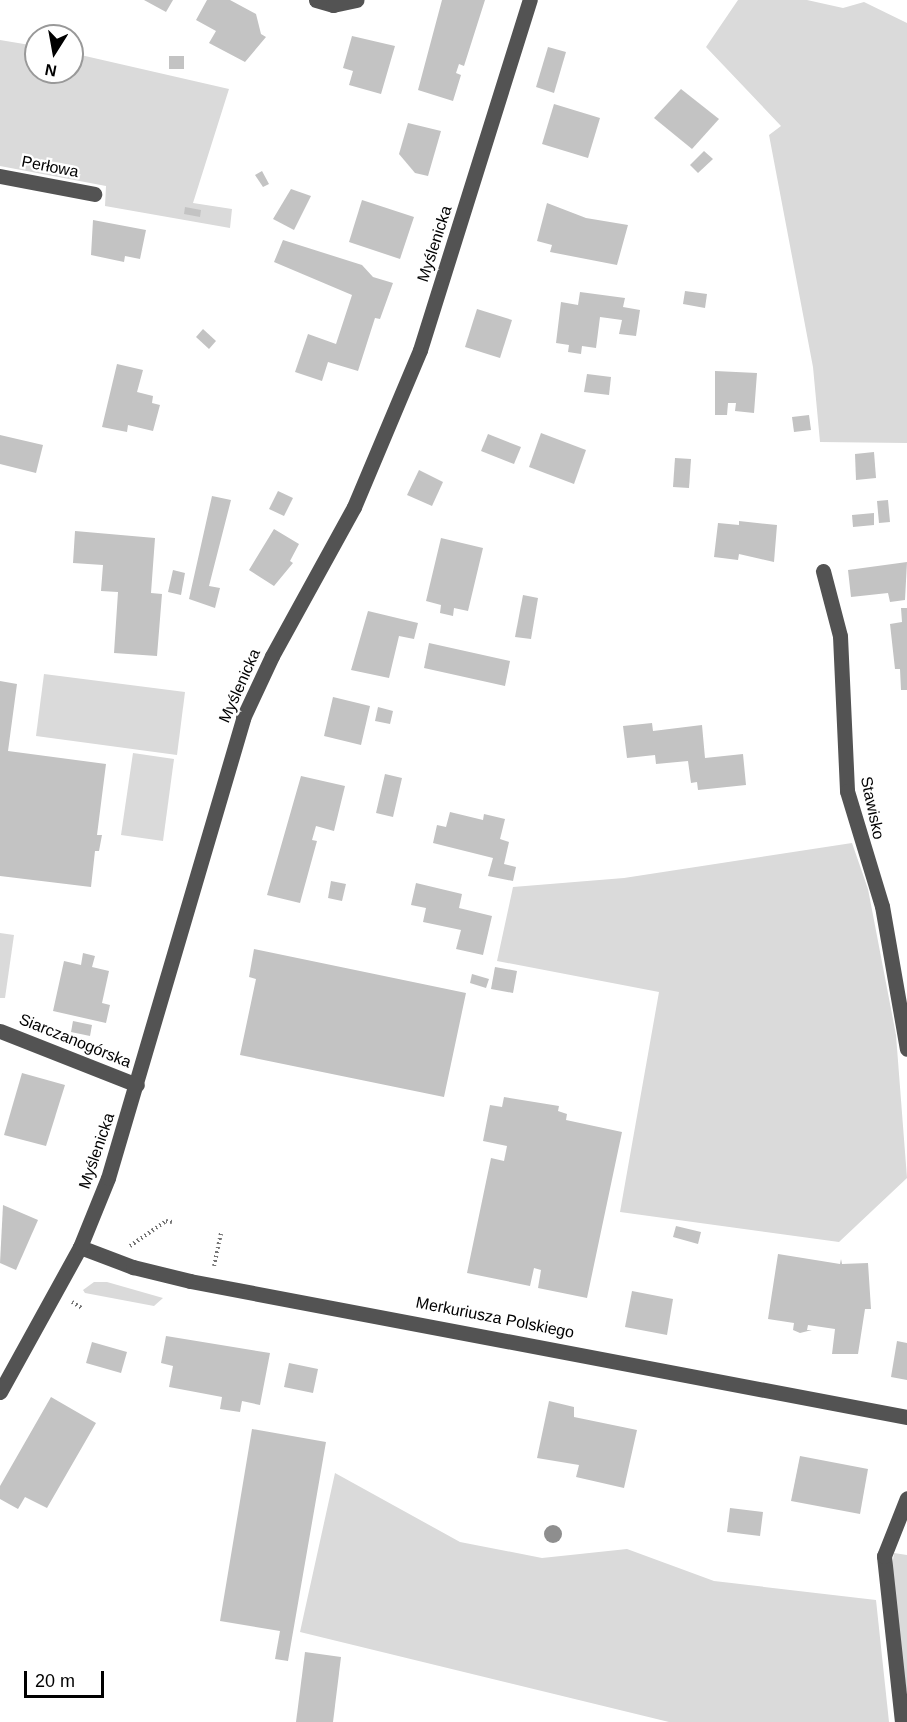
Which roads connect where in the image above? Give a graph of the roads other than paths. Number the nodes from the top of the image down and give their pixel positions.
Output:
1 (316, 0) edge
2 (356, 0) edge
3 (530, 0) edge
4 (0, 176) edge
5 (94, 194) dead end
6 (824, 571) dead end
7 (0, 1031) edge
8 (907, 1048) edge
9 (137, 1085) junction
10 (80, 1247) junction
11 (0, 1392) edge
12 (907, 1417) edge
13 (907, 1498) edge
14 (902, 1722) edge

1 - 2 street
3 - 9 street, Myślenicka
4 - 5 street, Perłowa
6 - 8 street, Stawisko
7 - 9 street, Siarczanogórska
9 - 10 street, Myślenicka
10 - 11 street, Myślenicka
10 - 12 street, Merkuriusza Polskiego
13 - 14 street

